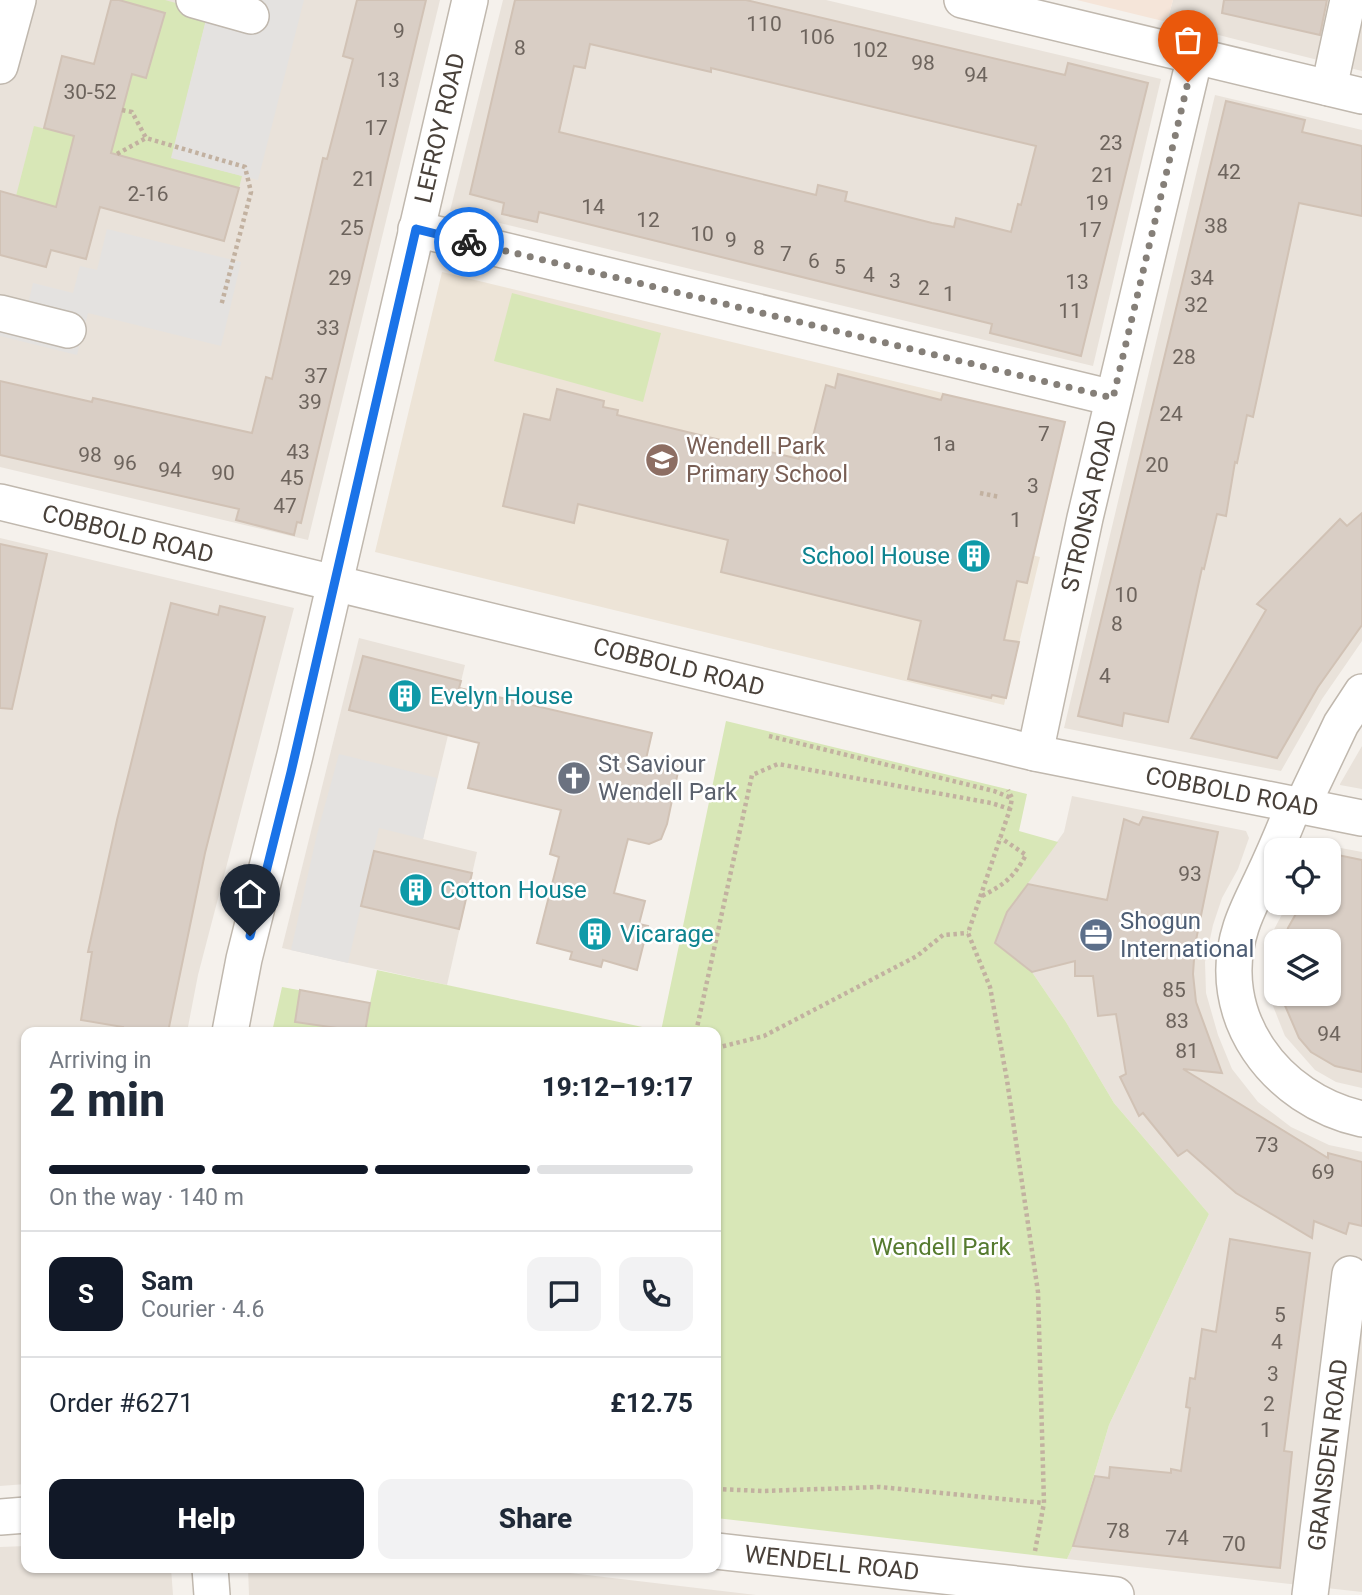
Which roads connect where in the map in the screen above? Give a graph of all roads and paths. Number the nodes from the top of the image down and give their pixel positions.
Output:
1 (18, 0) edge
2 (194, 0) edge
3 (470, 0) edge
4 (962, 0) edge
5 (1348, 0) edge
6 (251, 16) dead end
7 (1195, 56) junction
8 (0, 66) edge
9 (1329, 88) junction
10 (1362, 96) edge
11 (122, 110) dead end
12 (146, 138) junction
13 (117, 154) dead end
14 (416, 229) junction
15 (220, 306) dead end
16 (0, 313) edge
17 (68, 330) dead end
18 (1113, 398) junction
19 (980, 494) dead end
20 (1000, 498) dead end
21 (0, 502) edge
22 (335, 583) junction
23 (1362, 692) edge
24 (769, 736) dead end
25 (1035, 753) junction
26 (1008, 790) dead end
27 (1012, 798) junction
28 (1298, 806) junction
29 (1010, 810) junction
30 (1362, 818) edge
31 (1001, 838) junction
32 (981, 897) junction
33 (968, 933) junction
34 (231, 1027) edge
35 (697, 1027) edge
36 (721, 1047) edge
37 (1362, 1119) edge
38 (1350, 1273) dead end
39 (721, 1489) edge
40 (1044, 1503) junction
41 (21, 1516) edge
42 (0, 1517) edge
43 (721, 1552) edge
44 (1034, 1555) dead end
45 (210, 1573) edge
46 (1011, 1589) edge
47 (212, 1595) edge
48 (1116, 1595) edge
49 (1310, 1595) edge

1 - 8 street
2 - 6 street
3 - 14 street, LEFROY ROAD
4 - 7 street
5 - 9 street
7 - 9 street
7 - 18 street, STRONSA ROAD
9 - 10 street
11 - 12 path
12 - 13 path
12 - 15 path
14 - 18 street
14 - 22 street, LEFROY ROAD
16 - 17 street
18 - 25 street, STRONSA ROAD
19 - 20 path
21 - 22 street, COBBOLD ROAD
22 - 25 street, COBBOLD ROAD
22 - 34 street, LEFROY ROAD
23 - 28 street
24 - 27 path
25 - 28 street, COBBOLD ROAD
26 - 27 path
27 - 29 path
28 - 30 street, COBBOLD ROAD
28 - 37 street
29 - 31 path
29 - 35 path
31 - 32 path
31 - 32 path
32 - 33 path
33 - 36 path
33 - 40 path
38 - 49 street, GRANSDEN ROAD
39 - 40 path
40 - 44 path
41 - 42 street
43 - 46 street, WENDELL ROAD
45 - 47 street
46 - 48 street, WENDELL ROAD

